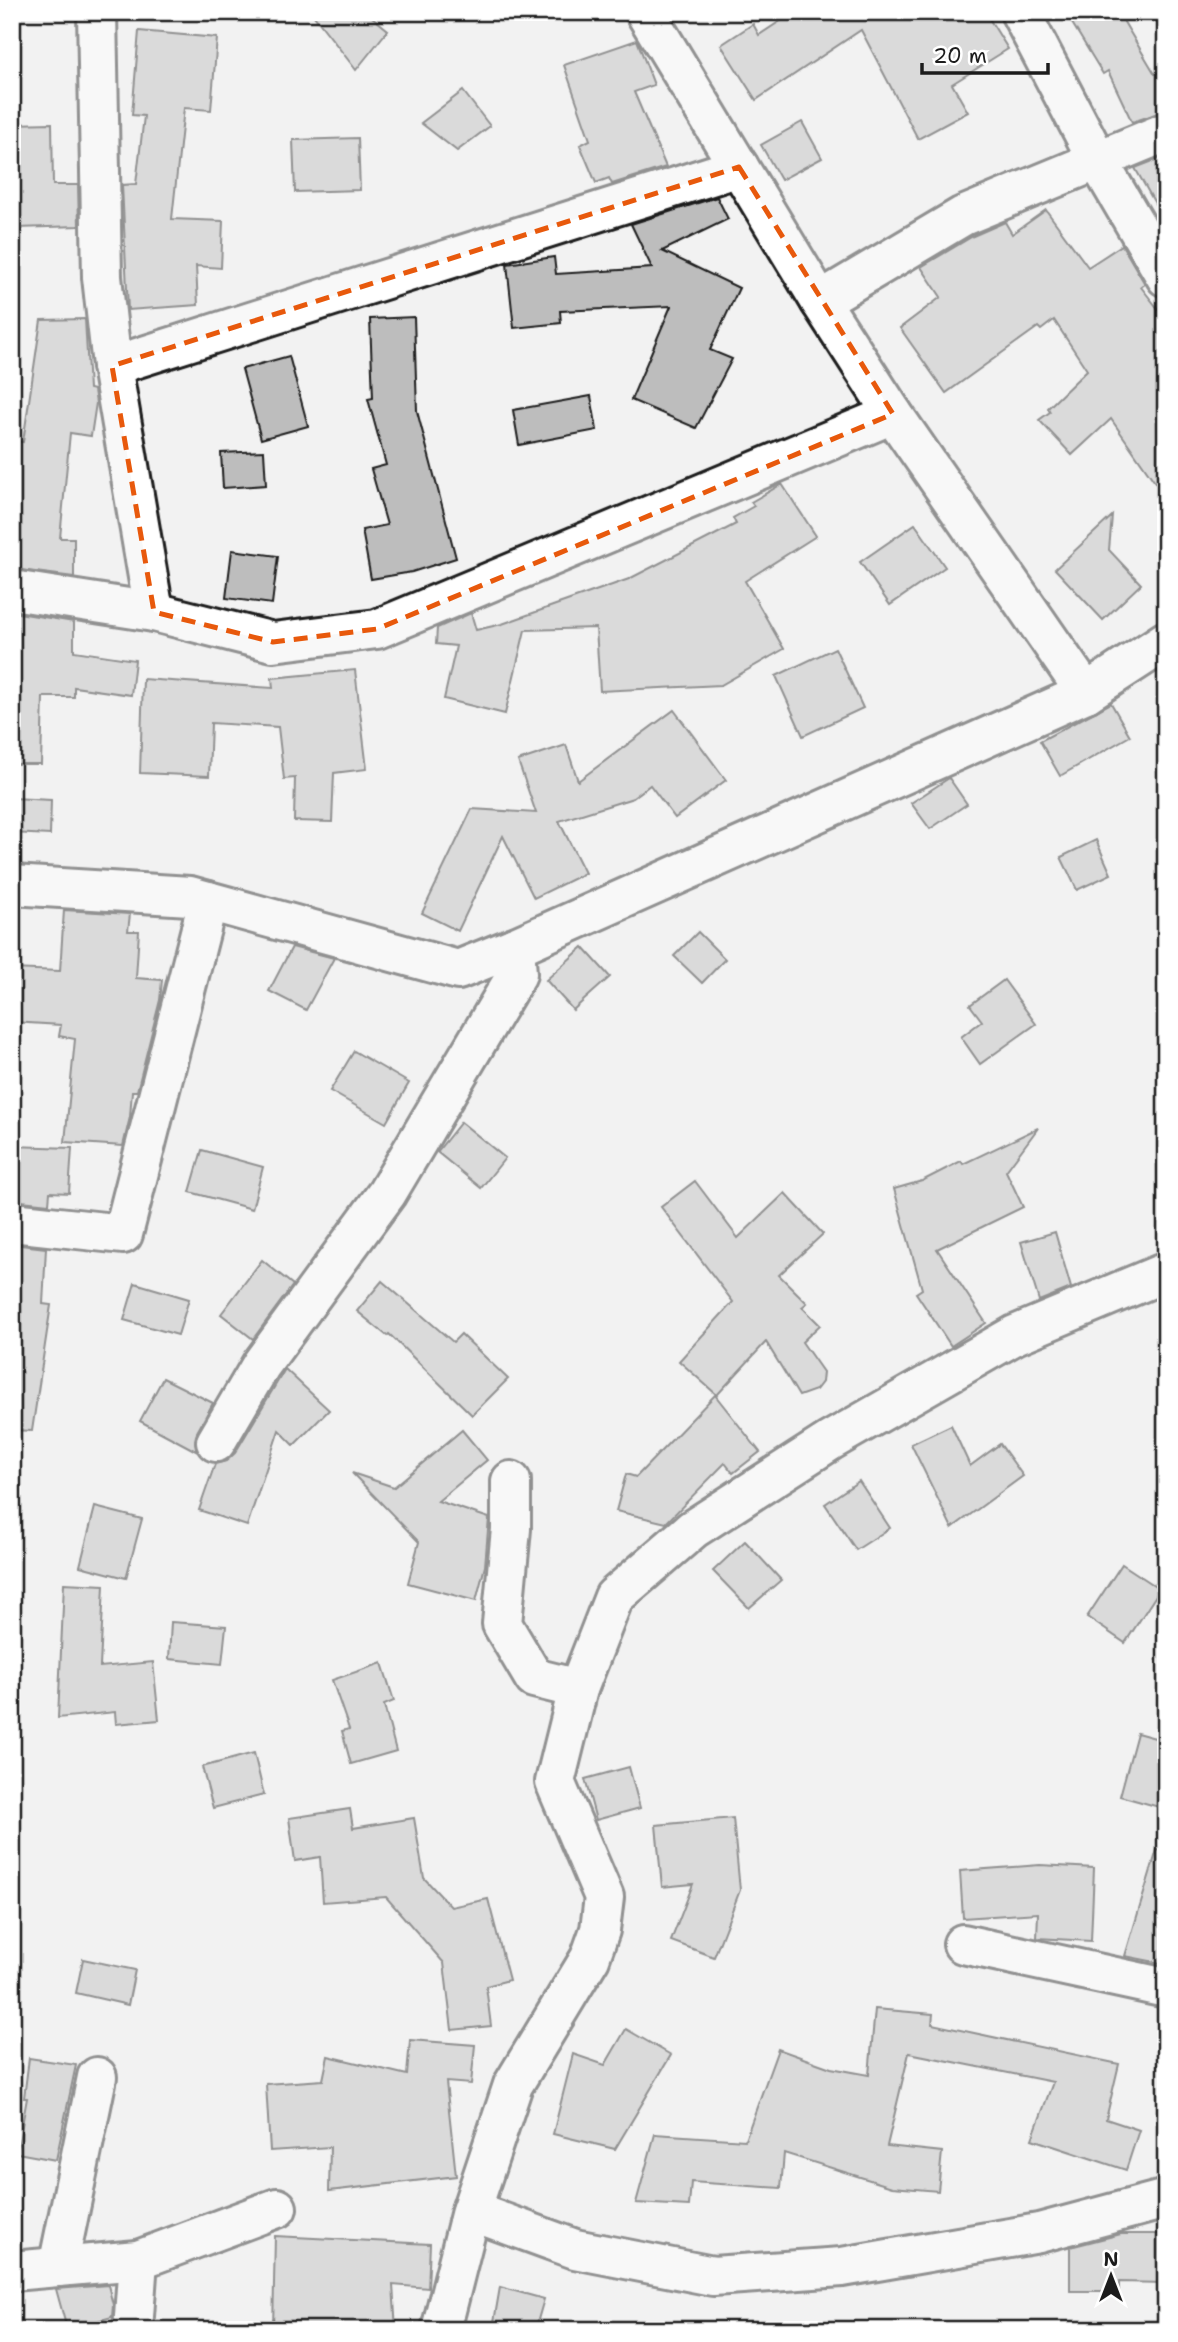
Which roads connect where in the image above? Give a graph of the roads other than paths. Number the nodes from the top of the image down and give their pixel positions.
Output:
1 (97, 12) edge
2 (645, 12) edge
3 (1020, 12) edge
4 (1166, 132) edge
5 (1098, 161) junction
6 (739, 167) junction
7 (1166, 277) edge
8 (820, 301) junction
9 (112, 366) junction
10 (893, 414) junction
11 (12, 590) edge
12 (154, 612) junction
13 (1166, 641) edge
14 (1086, 693) junction
15 (12, 885) edge
16 (208, 901) junction
17 (515, 947) junction
18 (12, 1222) edge
19 (1166, 1272) edge
20 (216, 1442) dead end
21 (511, 1480) dead end
22 (578, 1689) junction
23 (963, 1944) dead end
24 (1166, 1988) edge
25 (97, 2077) dead end
26 (1166, 2199) edge
27 (277, 2208) dead end
28 (471, 2211) junction
29 (138, 2260) junction
30 (58, 2267) junction
31 (12, 2272) edge
32 (133, 2330) edge
33 (441, 2330) edge

1 - 9 street
2 - 6 street
3 - 5 street
4 - 5 street
5 - 7 street
5 - 8 street
6 - 8 street
6 - 9 street
8 - 10 street
9 - 12 street
10 - 12 street
10 - 14 street
11 - 12 street
13 - 14 street
14 - 17 street
15 - 16 street
16 - 17 street
16 - 18 street
17 - 20 street
19 - 22 street
21 - 22 street
22 - 28 street
23 - 24 street
25 - 30 street
26 - 28 street
27 - 29 street
28 - 33 street
29 - 30 street
29 - 32 street
30 - 31 street

